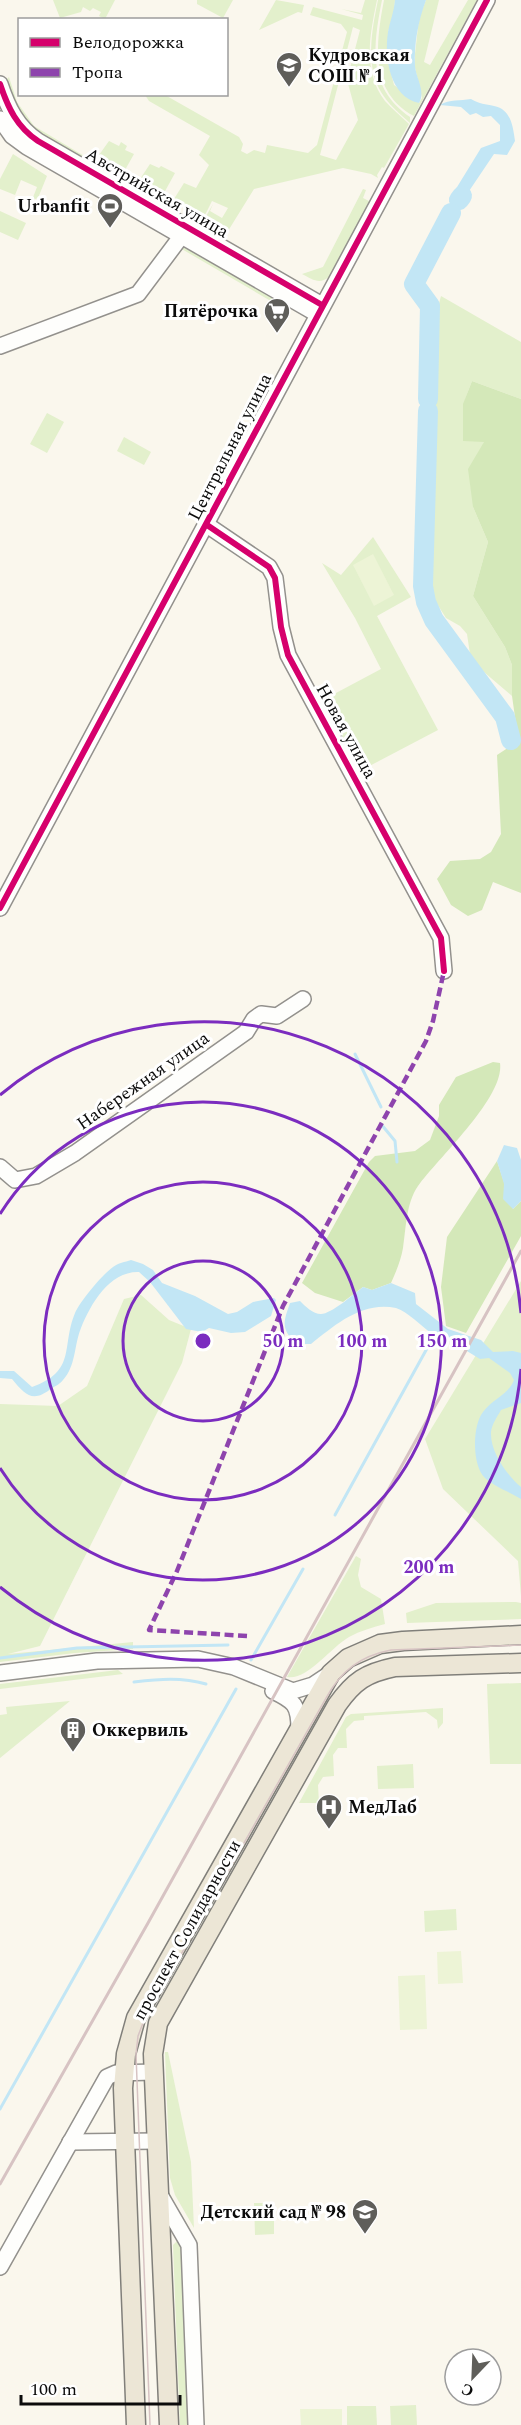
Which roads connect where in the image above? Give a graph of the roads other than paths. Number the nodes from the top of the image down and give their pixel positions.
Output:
1 (487, 0) edge
2 (0, 84) edge
3 (0, 119) edge
4 (184, 232) junction
5 (319, 310) junction
6 (0, 346) edge
7 (207, 525) junction
8 (0, 908) edge
9 (444, 971) dead end
10 (303, 999) dead end
11 (0, 1167) edge
12 (521, 1635) edge
13 (521, 1663) edge
14 (0, 1673) edge
15 (331, 1673) junction
16 (0, 1680) edge
17 (290, 1694) junction
18 (299, 1729) junction
19 (154, 2072) junction
20 (124, 2073) junction
21 (157, 2141) junction
22 (70, 2142) junction
23 (125, 2142) junction
24 (159, 2193) junction
25 (0, 2267) edge
26 (136, 2425) edge
27 (169, 2425) edge
28 (196, 2425) edge

1 - 5 street, Центральная улица
2 - 4 street, Австрийская улица
3 - 4 street, Австрийская улица
4 - 5 street, Австрийская улица
4 - 6 street
5 - 7 street, Центральная улица
7 - 8 street, Центральная улица
7 - 9 street, Новая улица
10 - 11 street, Набережная улица
12 - 15 main road
13 - 19 main road, проспект Солидарности
14 - 17 street
15 - 17 street
15 - 18 main road, проспект Солидарности
16 - 17 street
17 - 18 street
18 - 20 main road, проспект Солидарности
19 - 20 street
19 - 21 main road, проспект Солидарности
20 - 22 street
20 - 23 main road, проспект Солидарности
21 - 23 street
21 - 24 main road, проспект Солидарности
22 - 23 street
22 - 25 street
23 - 26 main road, проспект Солидарности
24 - 27 main road, проспект Солидарности
24 - 28 street

